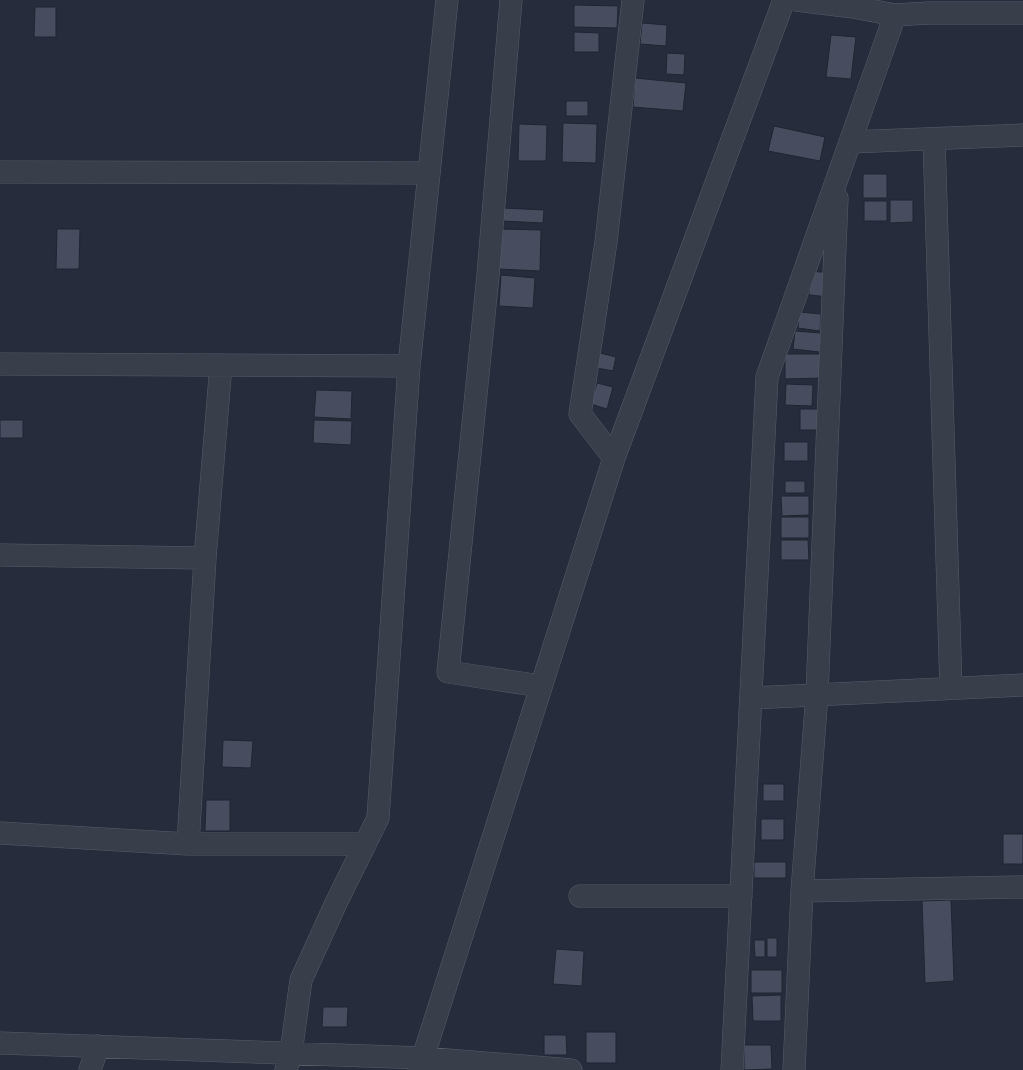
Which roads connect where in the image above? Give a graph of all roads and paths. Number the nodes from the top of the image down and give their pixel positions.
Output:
1 (447, 0) edge
2 (511, 0) edge
3 (633, 0) edge
4 (784, 0) edge
5 (796, 0) edge
6 (991, 6) edge
7 (929, 7) edge
8 (1023, 13) edge
9 (895, 15) junction
10 (1023, 135) edge
11 (934, 138) junction
12 (850, 142) junction
13 (0, 172) edge
14 (429, 173) junction
15 (838, 175) junction
16 (0, 364) edge
17 (220, 365) junction
18 (409, 366) junction
19 (614, 458) junction
20 (0, 555) edge
21 (204, 558) junction
22 (1023, 685) edge
23 (541, 686) junction
24 (951, 688) junction
25 (817, 694) junction
26 (751, 698) junction
27 (0, 833) edge
28 (188, 844) junction
29 (365, 844) junction
30 (1023, 887) edge
31 (802, 891) junction
32 (580, 896) dead end
33 (741, 896) junction
34 (0, 1043) edge
35 (98, 1046) junction
36 (289, 1061) edge
37 (421, 1064) edge
38 (90, 1070) edge
39 (571, 1070) edge
40 (732, 1070) edge
41 (794, 1070) edge

1 - 14 street
2 - 23 street
3 - 19 street
4 - 19 street
5 - 9 street
6 - 7 street
6 - 8 street
7 - 9 street
9 - 12 street
10 - 11 street
11 - 12 street
11 - 24 street
12 - 15 street
13 - 14 street
14 - 18 street
15 - 25 street
15 - 26 street
16 - 17 street
17 - 18 street
17 - 21 street
18 - 29 street
19 - 23 street
20 - 21 street
21 - 28 street
22 - 24 street
23 - 37 street
24 - 25 street
25 - 26 street
25 - 31 street
26 - 33 street
27 - 28 street
28 - 29 street
29 - 36 street
30 - 31 street
31 - 41 street
32 - 33 street
33 - 40 street
34 - 35 street
35 - 36 street
35 - 38 street
36 - 37 street
37 - 39 street

